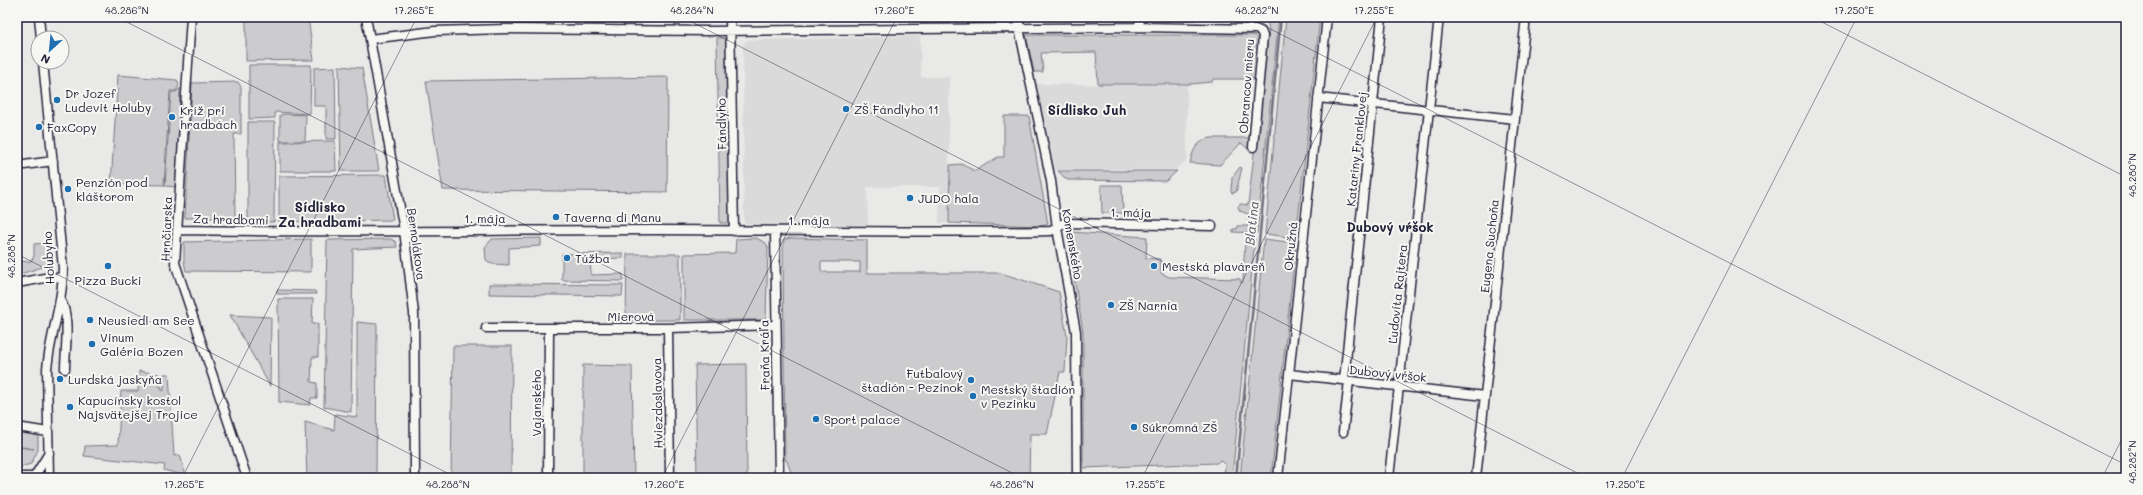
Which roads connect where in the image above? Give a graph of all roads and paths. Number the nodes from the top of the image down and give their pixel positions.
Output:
1 (39, 17) edge
2 (191, 17) edge
3 (366, 17) edge
4 (730, 17) edge
5 (1019, 17) edge
6 (1140, 17) edge
7 (1327, 17) edge
8 (1382, 17) edge
9 (1439, 17) edge
10 (1526, 17) edge
11 (1139, 27) junction
12 (1019, 28) junction
13 (40, 30) edge
14 (732, 31) junction
15 (370, 38) junction
16 (44, 70) edge
17 (1318, 98) junction
18 (1372, 104) junction
19 (1429, 110) junction
20 (1515, 119) junction
21 (1253, 147) dead end
22 (53, 161) junction
23 (18, 165) edge
24 (1212, 226) dead end
25 (1057, 228) junction
26 (178, 230) junction
27 (404, 230) junction
28 (734, 231) junction
29 (775, 231) junction
30 (63, 278) junction
31 (17, 283) edge
32 (60, 300) junction
33 (776, 325) junction
34 (486, 328) dead end
35 (668, 328) junction
36 (549, 329) junction
37 (64, 369) dead end
38 (1289, 374) junction
39 (1346, 380) junction
40 (1399, 386) junction
41 (1485, 396) junction
42 (17, 427) edge
43 (48, 432) junction
44 (1343, 432) dead end
45 (48, 453) junction
46 (32, 476) edge
47 (17, 477) edge
48 (49, 478) edge
49 (247, 478) edge
50 (415, 478) edge
51 (548, 478) edge
52 (670, 478) edge
53 (779, 478) edge
54 (1077, 478) edge
55 (1278, 478) edge
56 (1389, 478) edge
57 (1476, 478) edge

1 - 13 street
2 - 26 street, Hrnčiarska
3 - 15 street, Bernolákova
4 - 14 street, Fándlyho
5 - 12 street, Komenského
6 - 11 street
7 - 17 street, Okružná
8 - 18 street, Kataríny Franklovej
9 - 19 street, Ľudovíta Rajtera
10 - 20 street, Eugena Suchoňa
11 - 12 street, Obrancov mieru
11 - 21 street, Obrancov mieru
12 - 14 street, Obrancov mieru
12 - 25 street, Komenského
14 - 15 street, Obrancov mieru
14 - 28 street, Fándlyho
15 - 27 street, Bernolákova
16 - 22 street, Holubyho
17 - 18 street
17 - 38 street, Okružná
18 - 19 street
18 - 39 street, Kataríny Franklovej
19 - 20 street
19 - 40 street, Ľudovíta Rajtera
20 - 41 street, Eugena Suchoňa
22 - 23 street
22 - 30 street, Holubyho
24 - 25 street, 1. mája
25 - 29 street, 1. mája
25 - 54 street, Komenského
26 - 27 street, Za hradbami
26 - 49 street, Hrnčiarska
27 - 28 street, 1. mája
27 - 50 street, Bernolákova
28 - 29 street, 1. mája
29 - 33 street, Fraňa Kráľa
30 - 31 street
30 - 32 street, Holubyho
32 - 37 street
32 - 43 street, Holubyho
33 - 35 street, Mierová
33 - 53 street, Fraňa Kráľa
34 - 36 street, Mierová
35 - 36 street, Mierová
35 - 52 street, Hviezdoslavova
36 - 51 street, Vajanského
38 - 39 street, Dubový vŕšok
38 - 55 street, Okružná
39 - 40 street, Dubový vŕšok
39 - 44 street, Kataríny Franklovej
40 - 41 street, Dubový vŕšok
40 - 56 street, Ľudovíta Rajtera
41 - 57 street, Eugena Suchoňa
42 - 43 street
43 - 45 street, Holubyho
45 - 46 street, Holubyho
45 - 48 street, Holubyho
46 - 47 street
46 - 48 street

